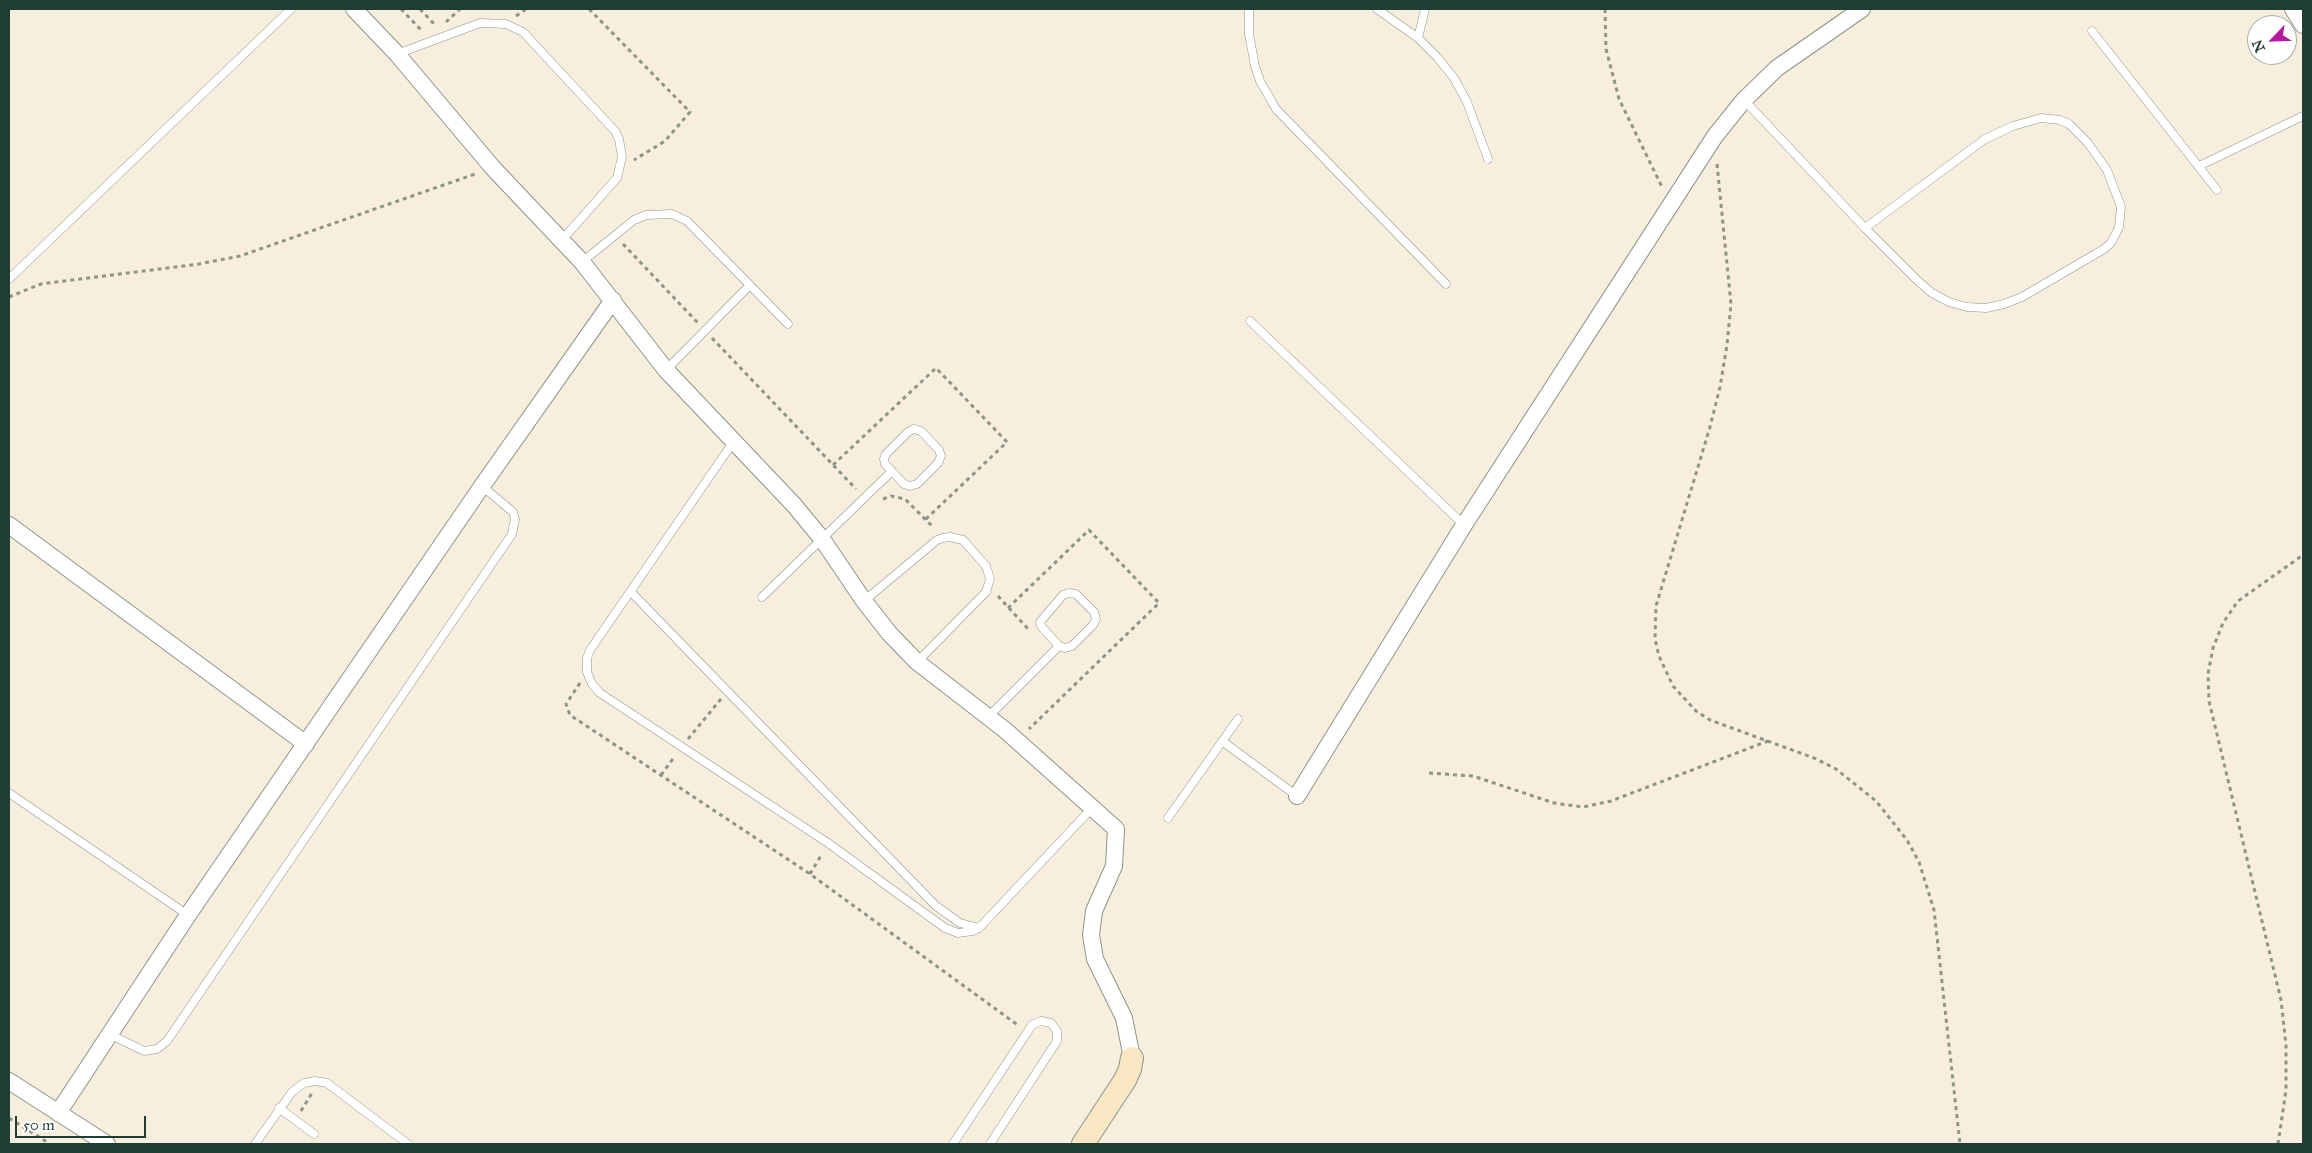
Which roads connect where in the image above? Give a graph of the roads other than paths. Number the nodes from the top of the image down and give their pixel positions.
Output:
1 (291, 9) edge
2 (354, 9) edge
3 (1249, 9) edge
4 (1377, 9) edge
5 (1426, 9) edge
6 (1862, 9) edge
7 (2292, 9) edge
8 (2303, 25) edge
9 (2092, 31) dead end
10 (1418, 38) junction
11 (397, 54) junction
12 (1744, 100) junction
13 (2303, 116) edge
14 (1488, 159) dead end
15 (2199, 166) junction
16 (2217, 190) dead end
17 (1866, 228) junction
18 (562, 240) junction
19 (582, 262) junction
20 (9, 280) edge
21 (750, 284) junction
22 (1446, 284) dead end
23 (613, 300) junction
24 (1250, 321) dead end
25 (788, 324) dead end
26 (666, 370) junction
27 (734, 441) junction
28 (892, 471) junction
29 (482, 486) junction
30 (9, 525) edge
31 (1464, 525) junction
32 (822, 539) junction
33 (631, 592) junction
34 (762, 597) dead end
35 (864, 601) junction
36 (1059, 646) junction
37 (917, 662) junction
38 (988, 717) junction
39 (1238, 719) dead end
40 (1222, 741) junction
41 (306, 744) junction
42 (9, 793) edge
43 (1297, 796) joint
44 (1092, 808) junction
45 (1168, 818) dead end
46 (188, 915) junction
47 (979, 928) junction
48 (109, 1034) junction
49 (1132, 1058) joint
50 (9, 1081) edge
51 (279, 1108) junction
52 (58, 1113) junction
53 (314, 1134) dead end
54 (107, 1144) edge
55 (255, 1144) edge
56 (408, 1144) edge
57 (953, 1144) edge
58 (990, 1144) edge
59 (1083, 1144) edge

1 - 20 lane
2 - 11 street
3 - 22 lane
4 - 10 lane
5 - 10 lane
6 - 12 street
7 - 8 street
9 - 15 lane
10 - 14 lane
11 - 18 street
11 - 18 lane
12 - 17 lane
12 - 31 street
13 - 15 lane
15 - 16 lane
17 - 17 lane
18 - 19 street
19 - 21 lane
19 - 23 street
21 - 25 lane
21 - 26 lane
23 - 26 street
23 - 29 street
24 - 31 lane
26 - 27 street
27 - 32 street
27 - 33 lane
28 - 28 lane
28 - 32 lane
29 - 41 street
29 - 48 lane
30 - 41 street
31 - 43 street
32 - 34 lane
32 - 35 street
33 - 47 lane
33 - 47 lane
35 - 37 street
35 - 37 lane
36 - 36 lane
36 - 38 lane
37 - 38 street
38 - 44 street
39 - 40 lane
40 - 43 lane
40 - 45 lane
41 - 46 street
42 - 46 lane
44 - 47 lane
44 - 49 street
46 - 48 street
48 - 52 street
49 - 59 street
50 - 52 street
51 - 53 lane
51 - 55 lane
51 - 56 lane
52 - 54 street
57 - 58 lane

